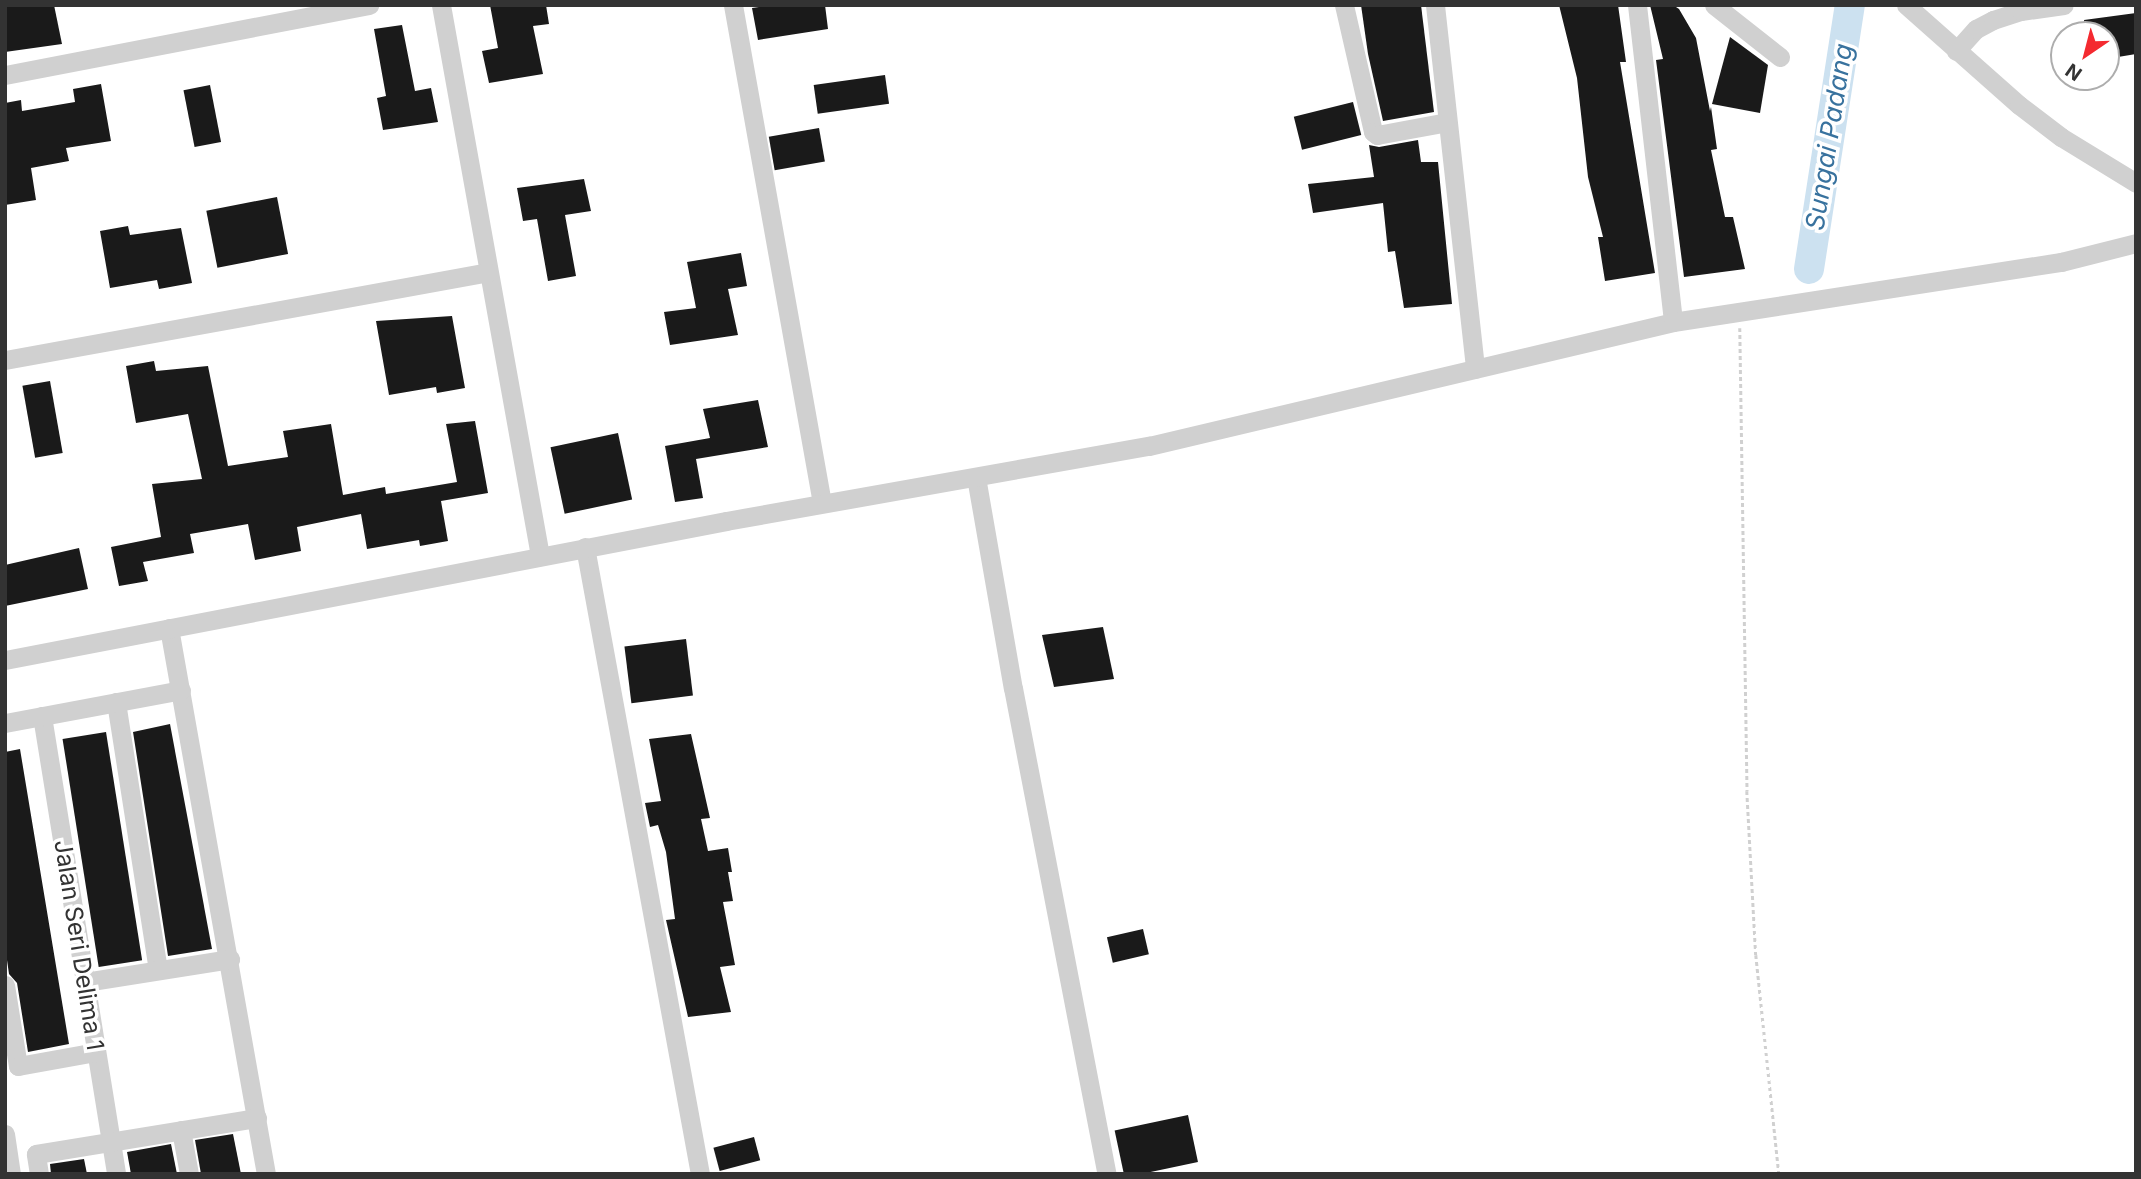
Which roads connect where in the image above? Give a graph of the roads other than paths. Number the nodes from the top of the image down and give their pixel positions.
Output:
1 (369, 5) edge
2 (441, 5) edge
3 (733, 5) edge
4 (1344, 5) edge
5 (1435, 5) edge
6 (1637, 5) edge
7 (1714, 5) edge
8 (1906, 5) edge
9 (2064, 5) edge
10 (1956, 51) junction
11 (1780, 57) dead end
12 (5, 75) edge
13 (1447, 122) junction
14 (2136, 183) edge
15 (2136, 243) edge
16 (488, 272) junction
17 (1673, 322) junction
18 (5, 360) edge
19 (1475, 369) junction
20 (976, 477) junction
21 (822, 503) junction
22 (585, 547) junction
23 (540, 556) junction
24 (169, 628) junction
25 (5, 660) edge
26 (181, 690) junction
27 (116, 702) junction
28 (42, 716) junction
29 (5, 723) edge
30 (230, 959) junction
31 (158, 970) junction
32 (85, 982) junction
33 (5, 985) edge
34 (96, 1052) junction
35 (257, 1118) junction
36 (181, 1130) junction
37 (5, 1135) edge
38 (110, 1141) junction
39 (11, 1174) edge
40 (38, 1174) edge
41 (116, 1174) edge
42 (189, 1174) edge
43 (266, 1174) edge
44 (701, 1174) edge
45 (1107, 1174) edge

1 - 12 street
2 - 16 street
3 - 21 street
4 - 13 street
5 - 13 street
6 - 17 street
7 - 11 street
8 - 10 street
9 - 10 street
10 - 14 street
13 - 19 street
15 - 17 street
16 - 18 street
16 - 23 street
17 - 19 street
19 - 20 street
20 - 21 street
20 - 45 street
21 - 22 street
22 - 23 street
22 - 44 street
23 - 24 street
24 - 25 street
24 - 26 street
26 - 27 street
26 - 30 street
27 - 28 street
27 - 31 street
28 - 29 street
28 - 32 street, Jalan Seri Delima 1
30 - 31 street
30 - 35 street
31 - 32 street
32 - 34 street, Jalan Seri Delima 1
33 - 34 street
34 - 38 street, Jalan Seri Delima 1
35 - 36 street
35 - 43 street
36 - 38 street
36 - 42 street
37 - 39 street
38 - 40 street
38 - 41 street, Jalan Seri Delima 1

